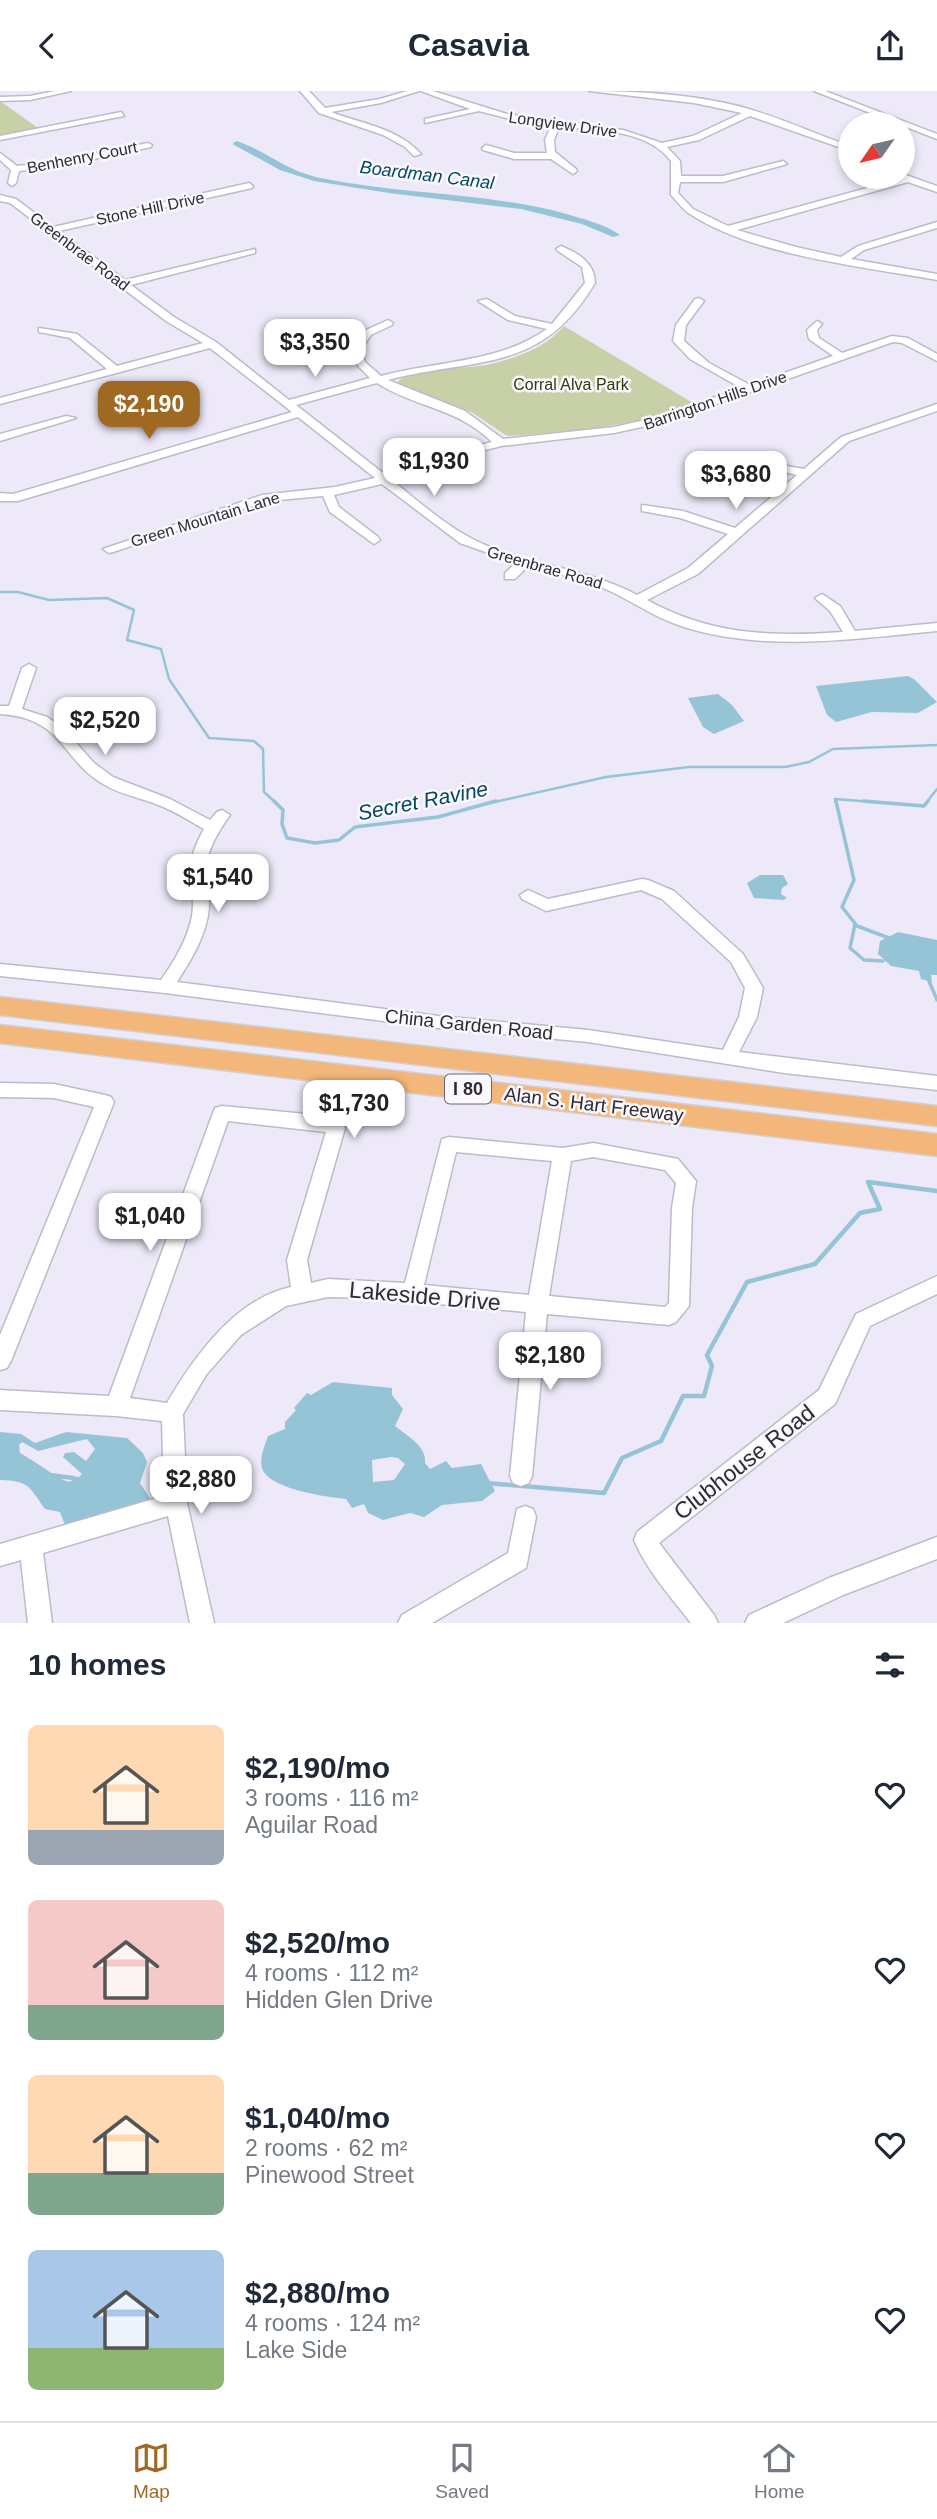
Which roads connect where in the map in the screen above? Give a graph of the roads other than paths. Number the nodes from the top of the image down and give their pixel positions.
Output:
1 (67, 91) edge
2 (304, 91) edge
3 (415, 91) edge
4 (425, 91) edge
5 (593, 91) edge
6 (818, 91) edge
7 (635, 93) edge
8 (0, 99) edge
9 (479, 109) junction
10 (321, 110) junction
11 (751, 112) junction
12 (121, 114) dead end
13 (428, 121) dead end
14 (556, 124) junction
15 (937, 136) edge
16 (0, 138) edge
17 (148, 145) dead end
18 (838, 145) edge
19 (660, 146) junction
20 (486, 148) dead end
21 (416, 153) dead end
22 (0, 156) edge
23 (554, 156) junction
24 (783, 164) dead end
25 (15, 169) junction
26 (573, 171) dead end
27 (676, 179) junction
28 (915, 181) edge
29 (12, 183) dead end
30 (249, 186) dead end
31 (867, 189) edge
32 (937, 189) edge
33 (3, 198) edge
34 (937, 225) edge
35 (730, 229) junction
36 (51, 230) junction
37 (561, 249) dead end
38 (252, 251) dead end
39 (844, 259) junction
40 (937, 277) edge
41 (122, 283) junction
42 (482, 301) dead end
43 (699, 301) dead end
44 (388, 323) dead end
45 (817, 324) dead end
46 (554, 327) junction
47 (43, 330) dead end
48 (212, 344) junction
49 (841, 357) junction
50 (937, 358) edge
51 (115, 370) junction
52 (382, 379) junction
53 (748, 388) junction
54 (0, 401) edge
55 (937, 407) edge
56 (295, 408) junction
57 (70, 418) dead end
58 (900, 420) junction
59 (916, 425) dead end
60 (0, 438) edge
61 (500, 443) junction
62 (751, 461) dead end
63 (806, 473) junction
64 (384, 479) junction
65 (327, 492) junction
66 (0, 497) edge
67 (646, 509) dead end
68 (736, 533) junction
69 (374, 540) dead end
70 (109, 549) dead end
71 (525, 562) junction
72 (510, 576) dead end
73 (822, 599) dead end
74 (638, 600) junction
75 (937, 627) edge
76 (851, 635) junction
77 (29, 668) dead end
78 (8, 710) edge
79 (527, 895) dead end
80 (0, 970) edge
81 (165, 987) junction
82 (0, 1006) edge
83 (0, 1034) edge
84 (728, 1057) junction
85 (937, 1083) edge
86 (0, 1090) edge
87 (937, 1116) edge
88 (937, 1146) edge
89 (564, 1155) junction
90 (937, 1285) edge
91 (302, 1294) junction
92 (412, 1294) junction
93 (537, 1306) junction
94 (0, 1361) edge
95 (0, 1400) edge
96 (116, 1406) junction
97 (172, 1413) junction
98 (521, 1476) dead end
99 (176, 1503) junction
100 (524, 1517) dead end
101 (31, 1547) junction
102 (937, 1548) edge
103 (0, 1555) edge
104 (40, 1623) edge
105 (202, 1623) edge
106 (410, 1623) edge
107 (706, 1623) edge
108 (757, 1623) edge

1 - 8 street
2 - 10 street
3 - 10 street
4 - 9 street, Longview Drive
5 - 7 street
6 - 15 street
7 - 11 street
9 - 13 street
9 - 14 street, Longview Drive
10 - 21 street
11 - 18 street
11 - 19 street
12 - 16 street
14 - 19 street, Longview Drive
14 - 23 street
17 - 25 street, Benhenry Court
19 - 27 street
20 - 23 street
22 - 25 street
23 - 26 street
24 - 27 street
25 - 29 street
27 - 35 street
28 - 32 street
30 - 36 street, Stone Hill Drive
31 - 35 street
33 - 36 street, Greenbrae Road
34 - 39 street
35 - 39 street
36 - 41 street, Greenbrae Road
37 - 46 street
38 - 41 street
39 - 40 street
41 - 48 street, Greenbrae Road
42 - 46 street
43 - 53 street
44 - 52 street
45 - 49 street
46 - 52 street
47 - 51 street
48 - 51 street
48 - 56 street, Greenbrae Road
49 - 50 street, Barrington Hills Drive
49 - 53 street, Barrington Hills Drive
51 - 54 street
52 - 56 street
52 - 61 street
53 - 61 street, Barrington Hills Drive
55 - 58 street
56 - 64 street, Greenbrae Road
56 - 66 street
57 - 60 street
58 - 59 street
58 - 63 street
61 - 64 street, Barrington Hills Drive
62 - 63 street
63 - 68 street
64 - 65 street, Green Mountain Lane
64 - 71 street, Greenbrae Road
65 - 69 street
65 - 70 street, Green Mountain Lane
67 - 68 street
68 - 74 street
71 - 72 street
71 - 74 street, Greenbrae Road
73 - 76 street
74 - 76 street, Greenbrae Road
75 - 76 street, Greenbrae Road
77 - 78 street
78 - 81 street
79 - 84 street
80 - 81 street, China Garden Road
81 - 84 street, China Garden Road
82 - 87 highway, Alan S. Hart Freeway / I 80
83 - 88 highway, Alan S. Hart Freeway / I 80
84 - 85 street, China Garden Road
86 - 94 street
89 - 92 street, Lakeside Drive
89 - 93 street
89 - 93 street, Lakeside Drive
90 - 107 street, Clubhouse Road
91 - 92 street, Lakeside Drive
91 - 96 street
91 - 97 street, Lakeside Drive
92 - 93 street, Lakeside Drive
93 - 98 street
95 - 96 street
96 - 97 street
97 - 99 street
99 - 101 street
99 - 105 street
100 - 106 street
101 - 103 street
101 - 104 street
102 - 108 street

